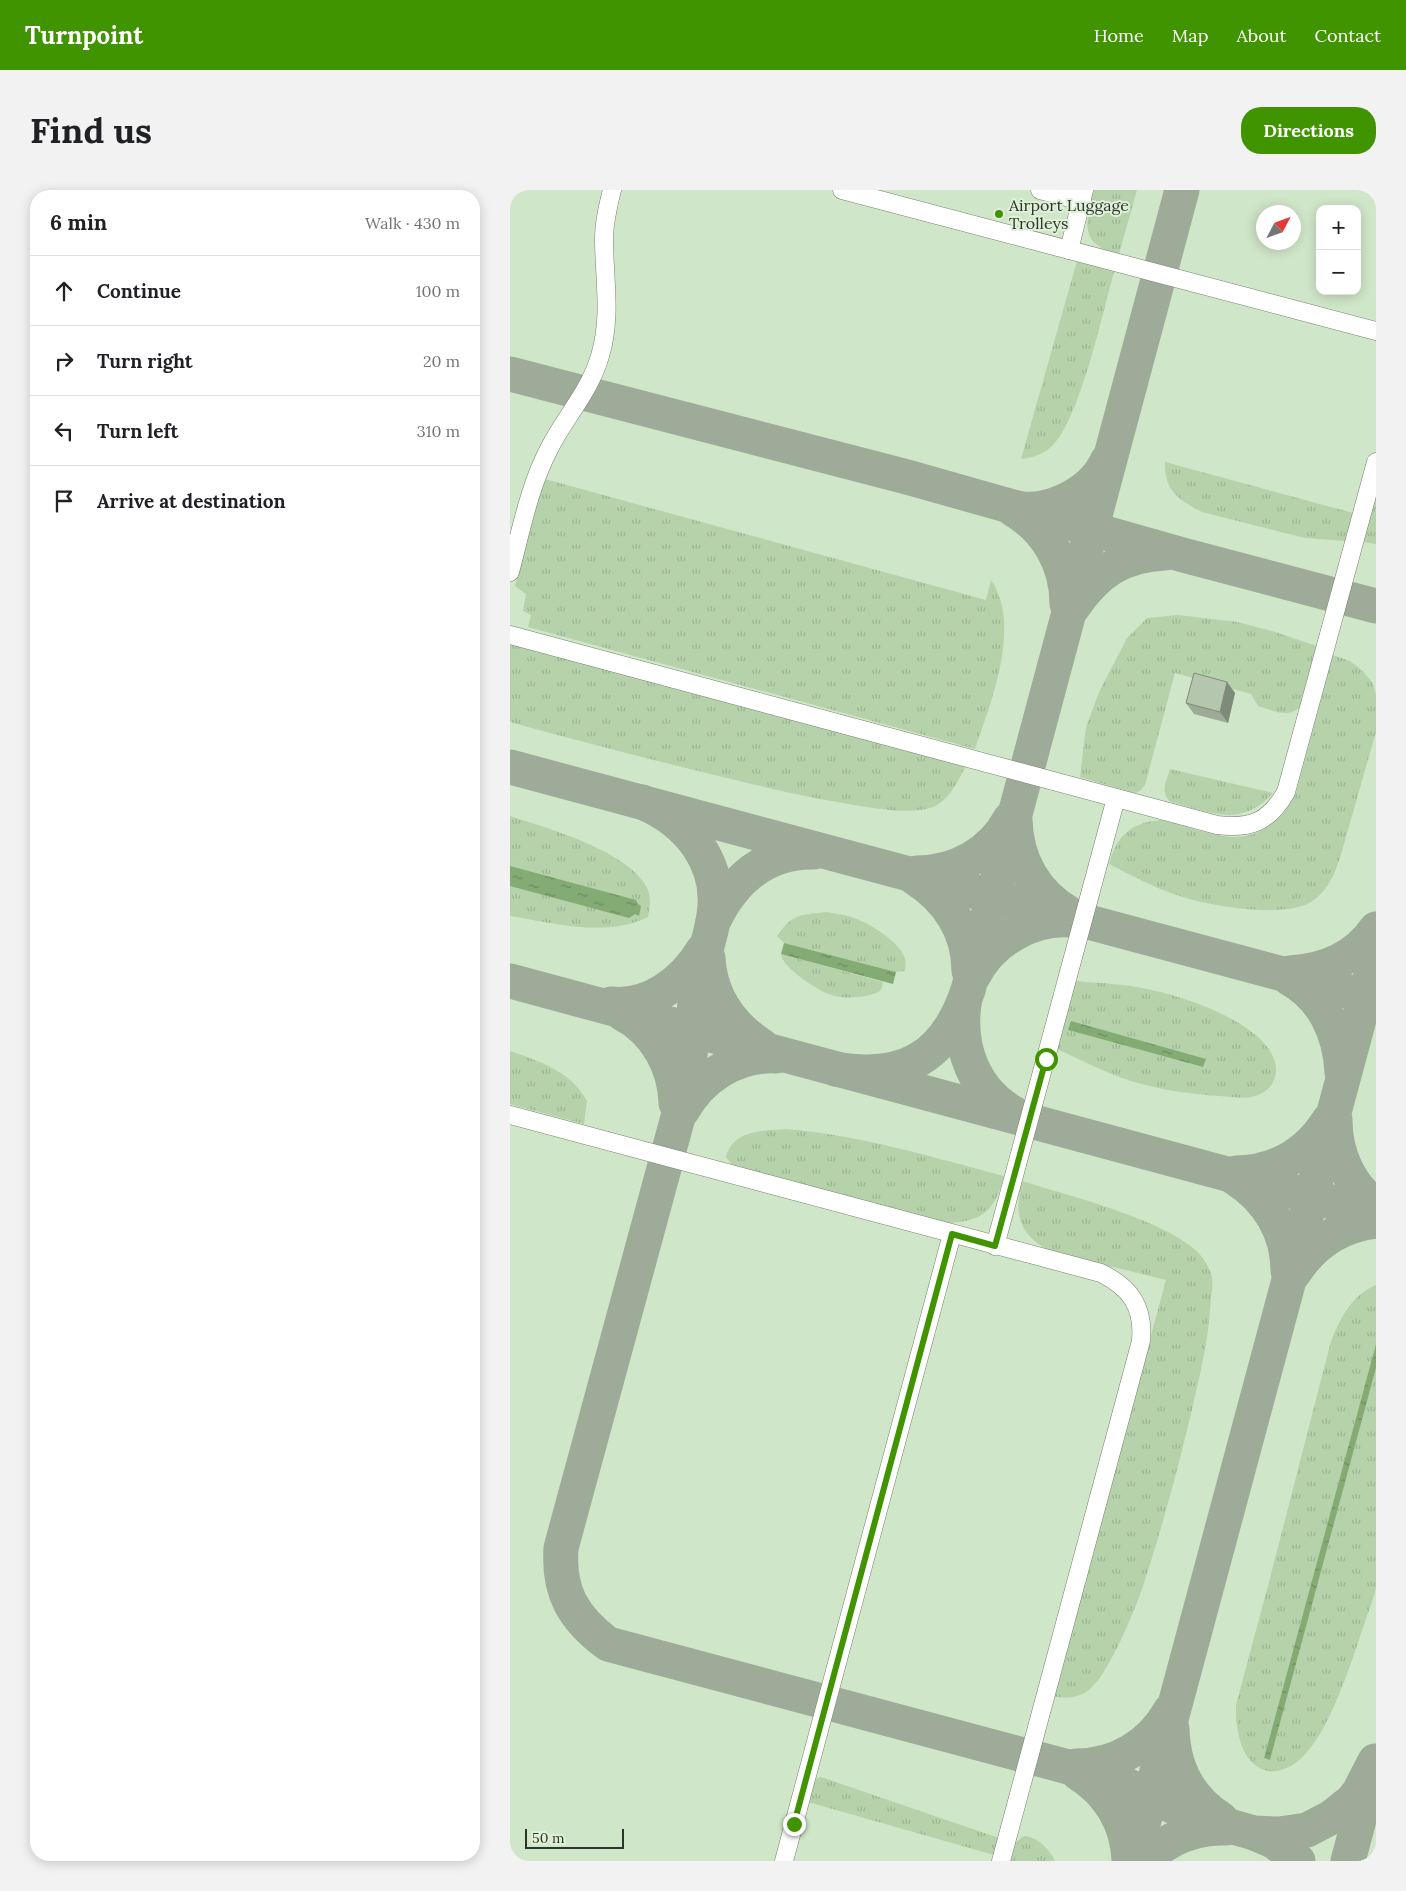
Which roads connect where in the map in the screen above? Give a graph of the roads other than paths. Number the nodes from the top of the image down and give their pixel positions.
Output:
1 (612, 190) edge
2 (844, 190) edge
3 (1040, 190) edge
4 (1083, 196) edge
5 (1069, 250) junction
6 (1376, 331) edge
7 (1376, 462) edge
8 (510, 572) edge
9 (510, 635) edge
10 (1116, 798) junction
11 (510, 1115) edge
12 (952, 1234) junction
13 (995, 1246) junction
14 (784, 1861) edge
15 (1001, 1861) edge

1 - 8 lane
2 - 5 lane
3 - 4 lane
4 - 5 lane
5 - 6 lane
7 - 10 lane
9 - 10 lane
10 - 13 lane
11 - 12 lane
12 - 13 lane
12 - 14 lane
13 - 15 lane

